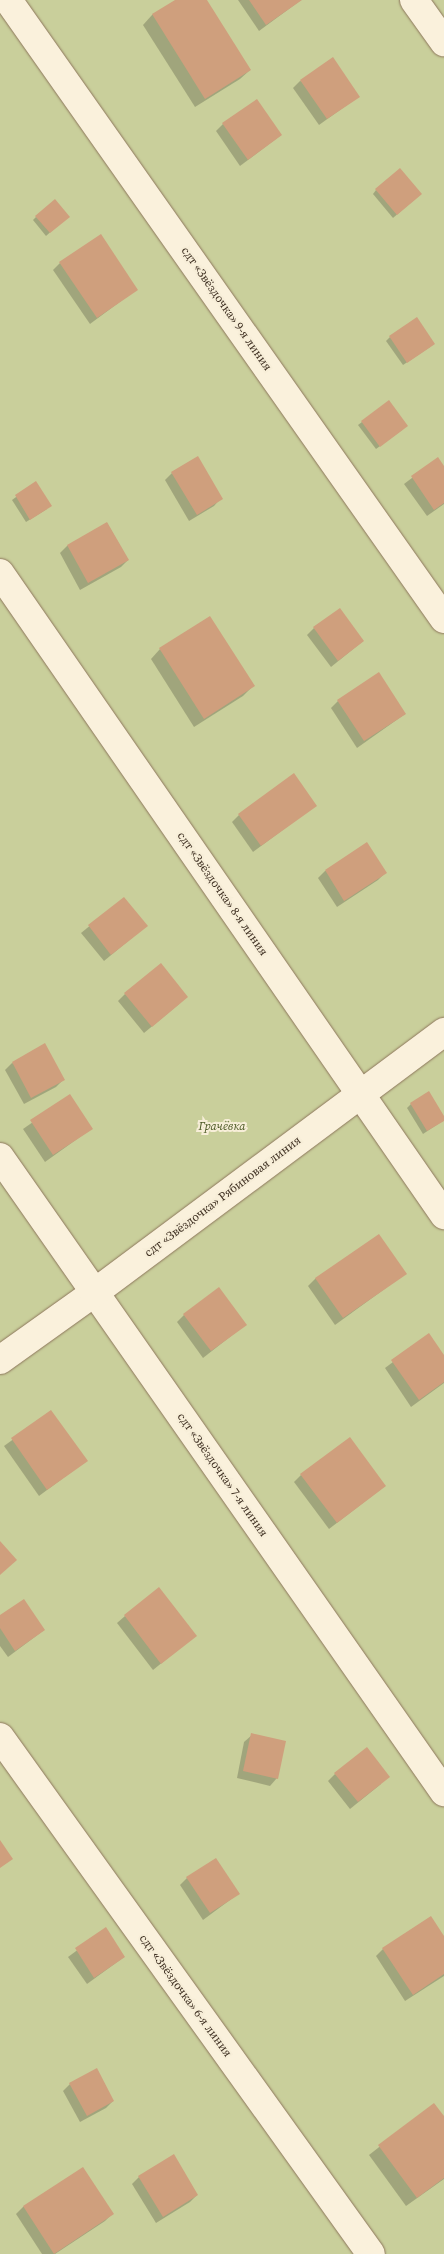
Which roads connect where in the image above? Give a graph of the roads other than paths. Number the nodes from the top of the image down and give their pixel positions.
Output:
1 (8, 0) edge
2 (414, 0) edge
3 (444, 42) edge
4 (0, 574) edge
5 (444, 619) edge
6 (444, 1032) edge
7 (360, 1094) junction
8 (0, 1157) edge
9 (444, 1215) edge
10 (94, 1293) junction
11 (0, 1360) edge
12 (0, 1737) edge
13 (444, 1792) edge
14 (371, 2254) edge

1 - 5 street, сдт «Звёздочка» 9-я линия
2 - 3 street
4 - 7 street, сдт «Звёздочка» 8-я линия
6 - 7 street, сдт «Звёздочка» Рябиновая линия
7 - 9 street, сдт «Звёздочка» 8-я линия
7 - 10 street, сдт «Звёздочка» Рябиновая линия
8 - 10 street, сдт «Звёздочка» 7-я линия
10 - 11 street, сдт «Звёздочка» Рябиновая линия
10 - 13 street, сдт «Звёздочка» 7-я линия
12 - 14 street, сдт «Звёздочка» 6-я линия

